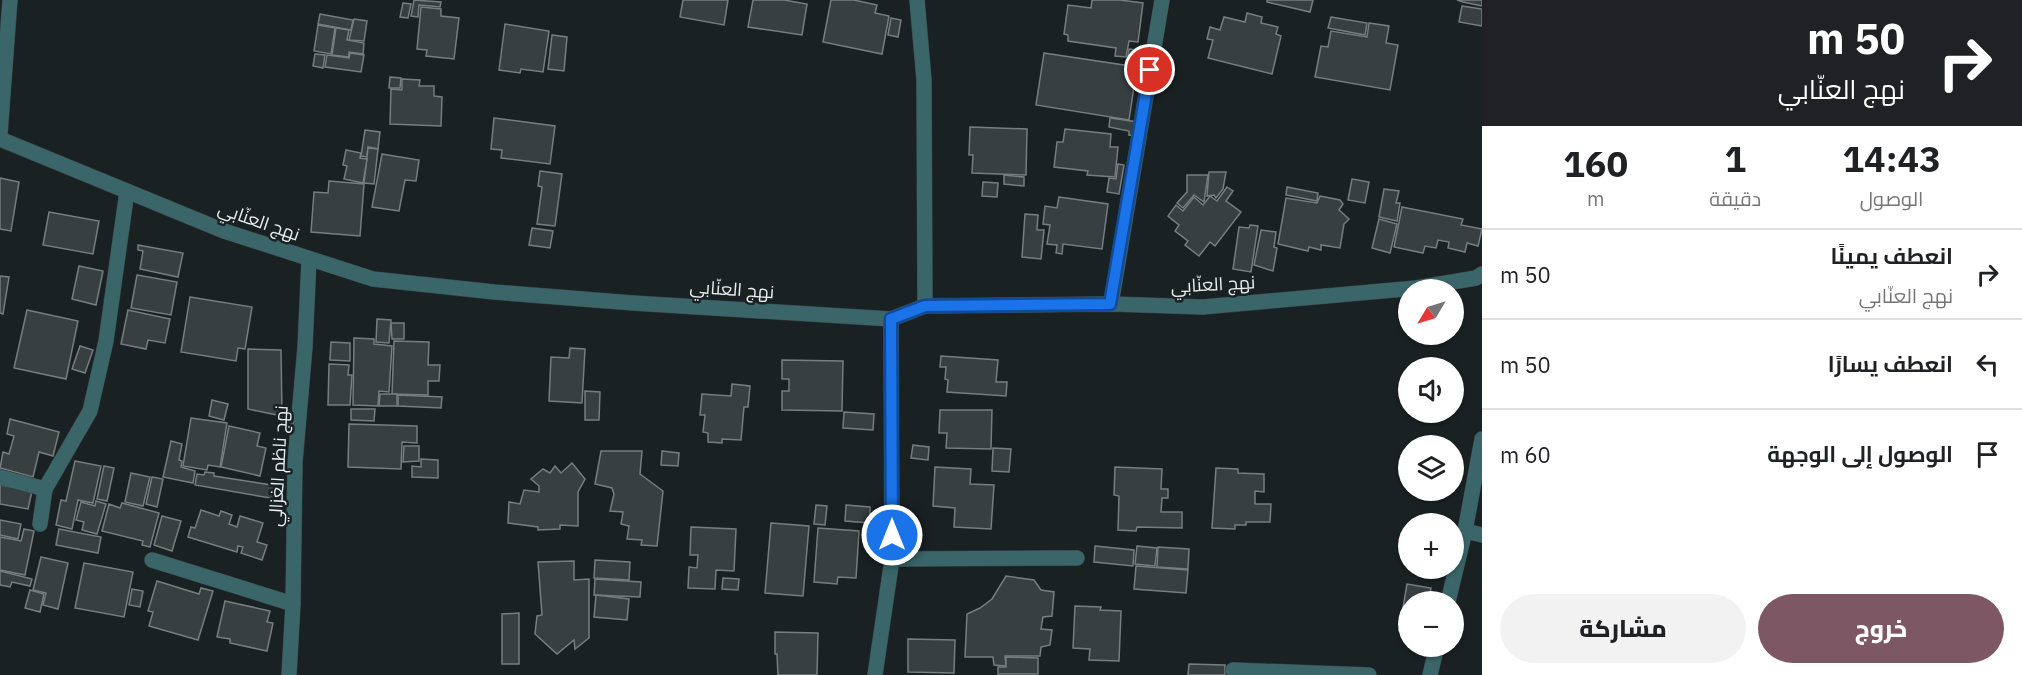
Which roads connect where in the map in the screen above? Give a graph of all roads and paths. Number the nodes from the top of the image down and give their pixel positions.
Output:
1 (10, 0) edge
2 (917, 0) edge
3 (1162, 0) edge
4 (0, 134) edge
5 (0, 139) edge
6 (127, 191) junction
7 (309, 259) junction
8 (1482, 274) edge
9 (1110, 304) junction
10 (925, 306) junction
11 (891, 319) junction
12 (1482, 439) edge
13 (0, 477) edge
14 (45, 489) junction
15 (40, 524) dead end
16 (1465, 531) junction
17 (1482, 535) edge
18 (1077, 558) dead end
19 (892, 559) junction
20 (152, 560) dead end
21 (1451, 591) edge
22 (293, 604) junction
23 (1434, 657) edge
24 (1233, 670) dead end
25 (289, 675) edge
26 (875, 675) edge
27 (1369, 675) edge
28 (1430, 675) edge

1 - 4 street
2 - 10 street
3 - 9 street
5 - 6 street, نهج العنّابي
6 - 7 street, نهج العنّابي
6 - 14 street
7 - 11 street, نهج العنّابي
7 - 22 street, نهج ناظم الغزالي
8 - 9 street, نهج العنّابي
9 - 10 street, نهج العنّابي
10 - 11 street, نهج العنّابي
11 - 19 street
12 - 16 street
13 - 14 street
14 - 15 street
16 - 17 street
16 - 21 street
18 - 19 street
19 - 26 street
20 - 22 street
22 - 25 street, نهج ناظم الغزالي
23 - 28 street
24 - 27 street

